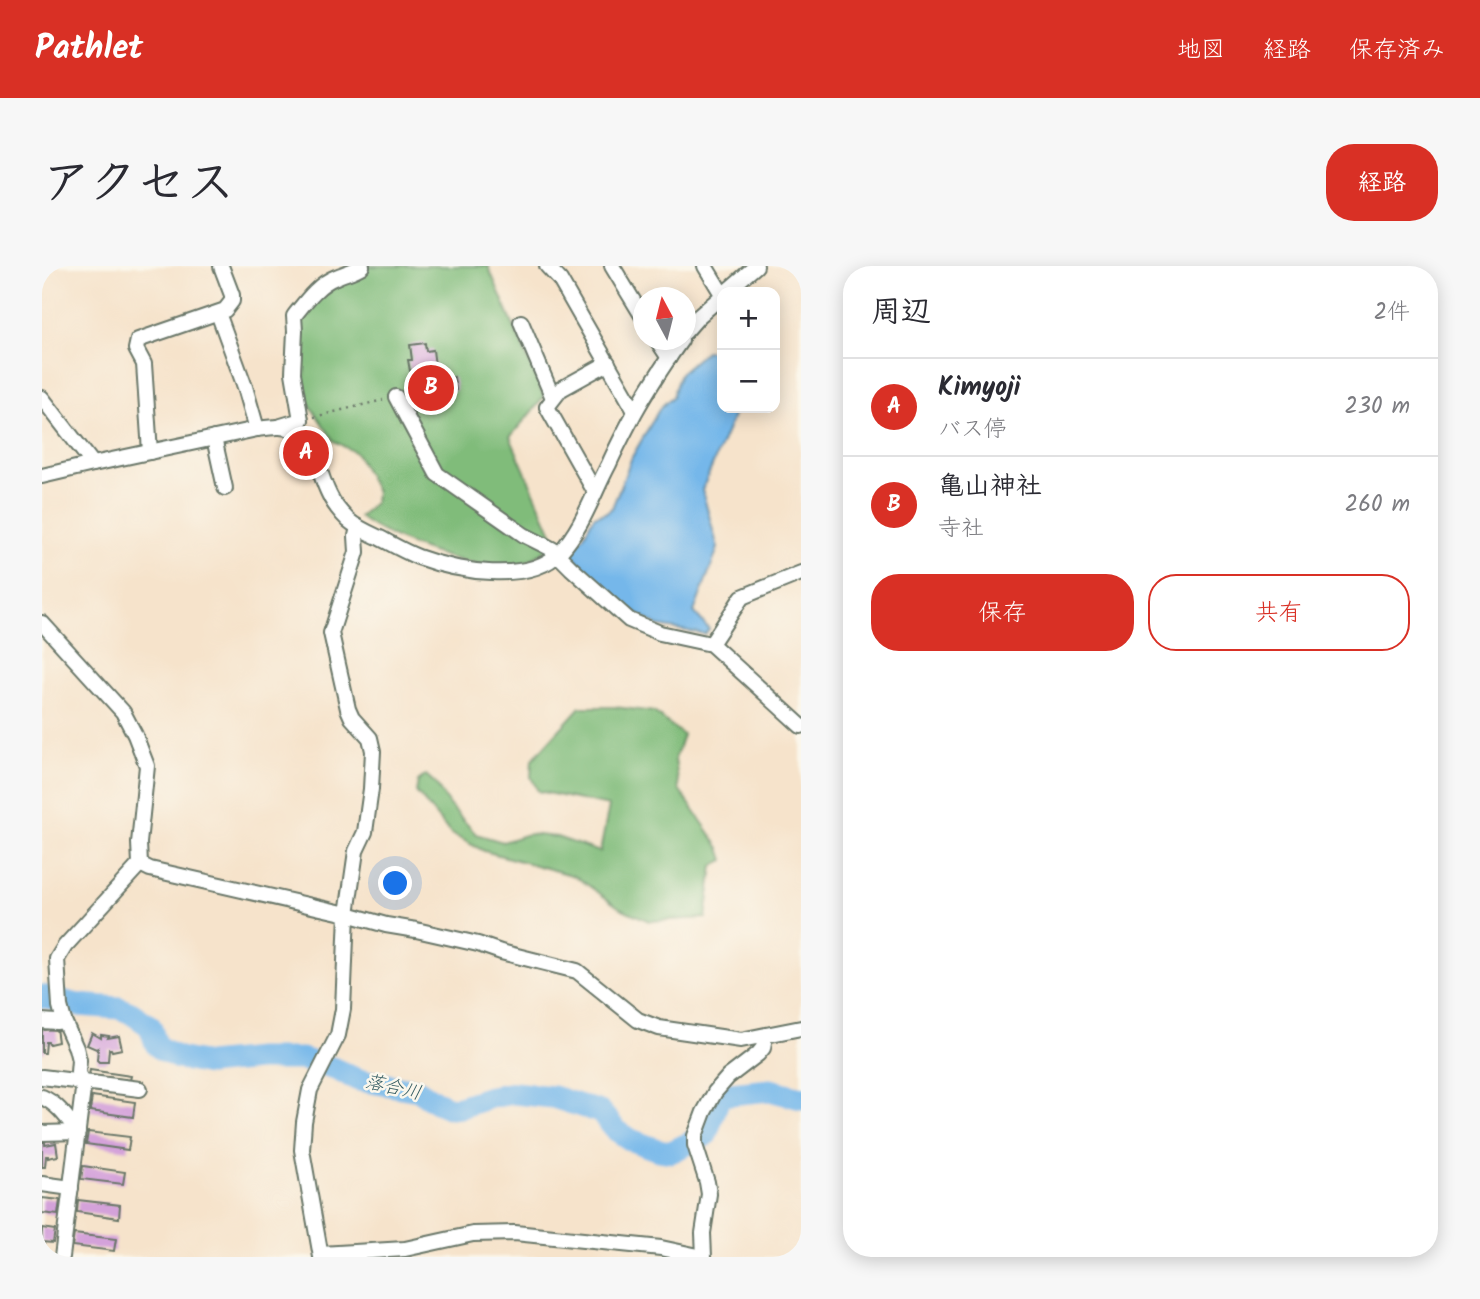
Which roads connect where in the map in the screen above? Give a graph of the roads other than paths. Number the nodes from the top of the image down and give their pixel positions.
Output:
1 (220, 266) edge
2 (362, 266) edge
3 (547, 266) edge
4 (612, 266) edge
5 (705, 266) edge
6 (756, 266) edge
7 (719, 287) edge
8 (732, 287) edge
9 (717, 300) edge
10 (633, 301) edge
11 (218, 313) junction
12 (696, 319) edge
13 (521, 322) dead end
14 (664, 350) edge
15 (674, 350) edge
16 (669, 358) junction
17 (608, 363) junction
18 (396, 397) dead end
19 (42, 398) edge
20 (553, 398) junction
21 (635, 411) junction
22 (279, 426) junction
23 (257, 429) junction
24 (214, 438) junction
25 (150, 452) junction
26 (93, 464) junction
27 (42, 477) edge
28 (225, 488) dead end
29 (595, 492) junction
30 (359, 527) junction
31 (558, 554) junction
32 (801, 573) edge
33 (42, 623) edge
34 (711, 644) junction
35 (801, 726) edge
36 (140, 864) junction
37 (347, 914) junction
38 (42, 1021) edge
39 (64, 1021) junction
40 (801, 1028) edge
41 (765, 1036) junction
42 (42, 1077) edge
43 (82, 1082) junction
44 (140, 1089) dead end
45 (42, 1097) edge
46 (78, 1132) junction
47 (42, 1133) edge
48 (42, 1184) edge
49 (71, 1188) junction
50 (321, 1255) edge
51 (62, 1257) edge
52 (704, 1257) edge

1 - 11 street
2 - 22 street
3 - 17 street
4 - 10 street
5 - 7 street
6 - 8 street
9 - 12 street
11 - 23 street
11 - 25 street
13 - 20 street
14 - 16 street
15 - 16 street
16 - 21 street
17 - 20 street
17 - 21 street
18 - 31 street
19 - 26 street
20 - 29 street
21 - 29 street
22 - 23 street
22 - 30 street
23 - 24 street
24 - 25 street
24 - 28 street
25 - 26 street
26 - 27 street
29 - 31 street
30 - 31 street
30 - 37 street
31 - 34 street
32 - 34 street
33 - 36 street
34 - 35 street
36 - 37 street
36 - 39 street
37 - 41 street
37 - 50 street
38 - 39 street
39 - 43 street
40 - 41 street
41 - 52 street
42 - 43 street
43 - 44 street
43 - 46 street
45 - 46 street
46 - 47 street
46 - 49 street
48 - 49 street
49 - 51 street
50 - 52 street

